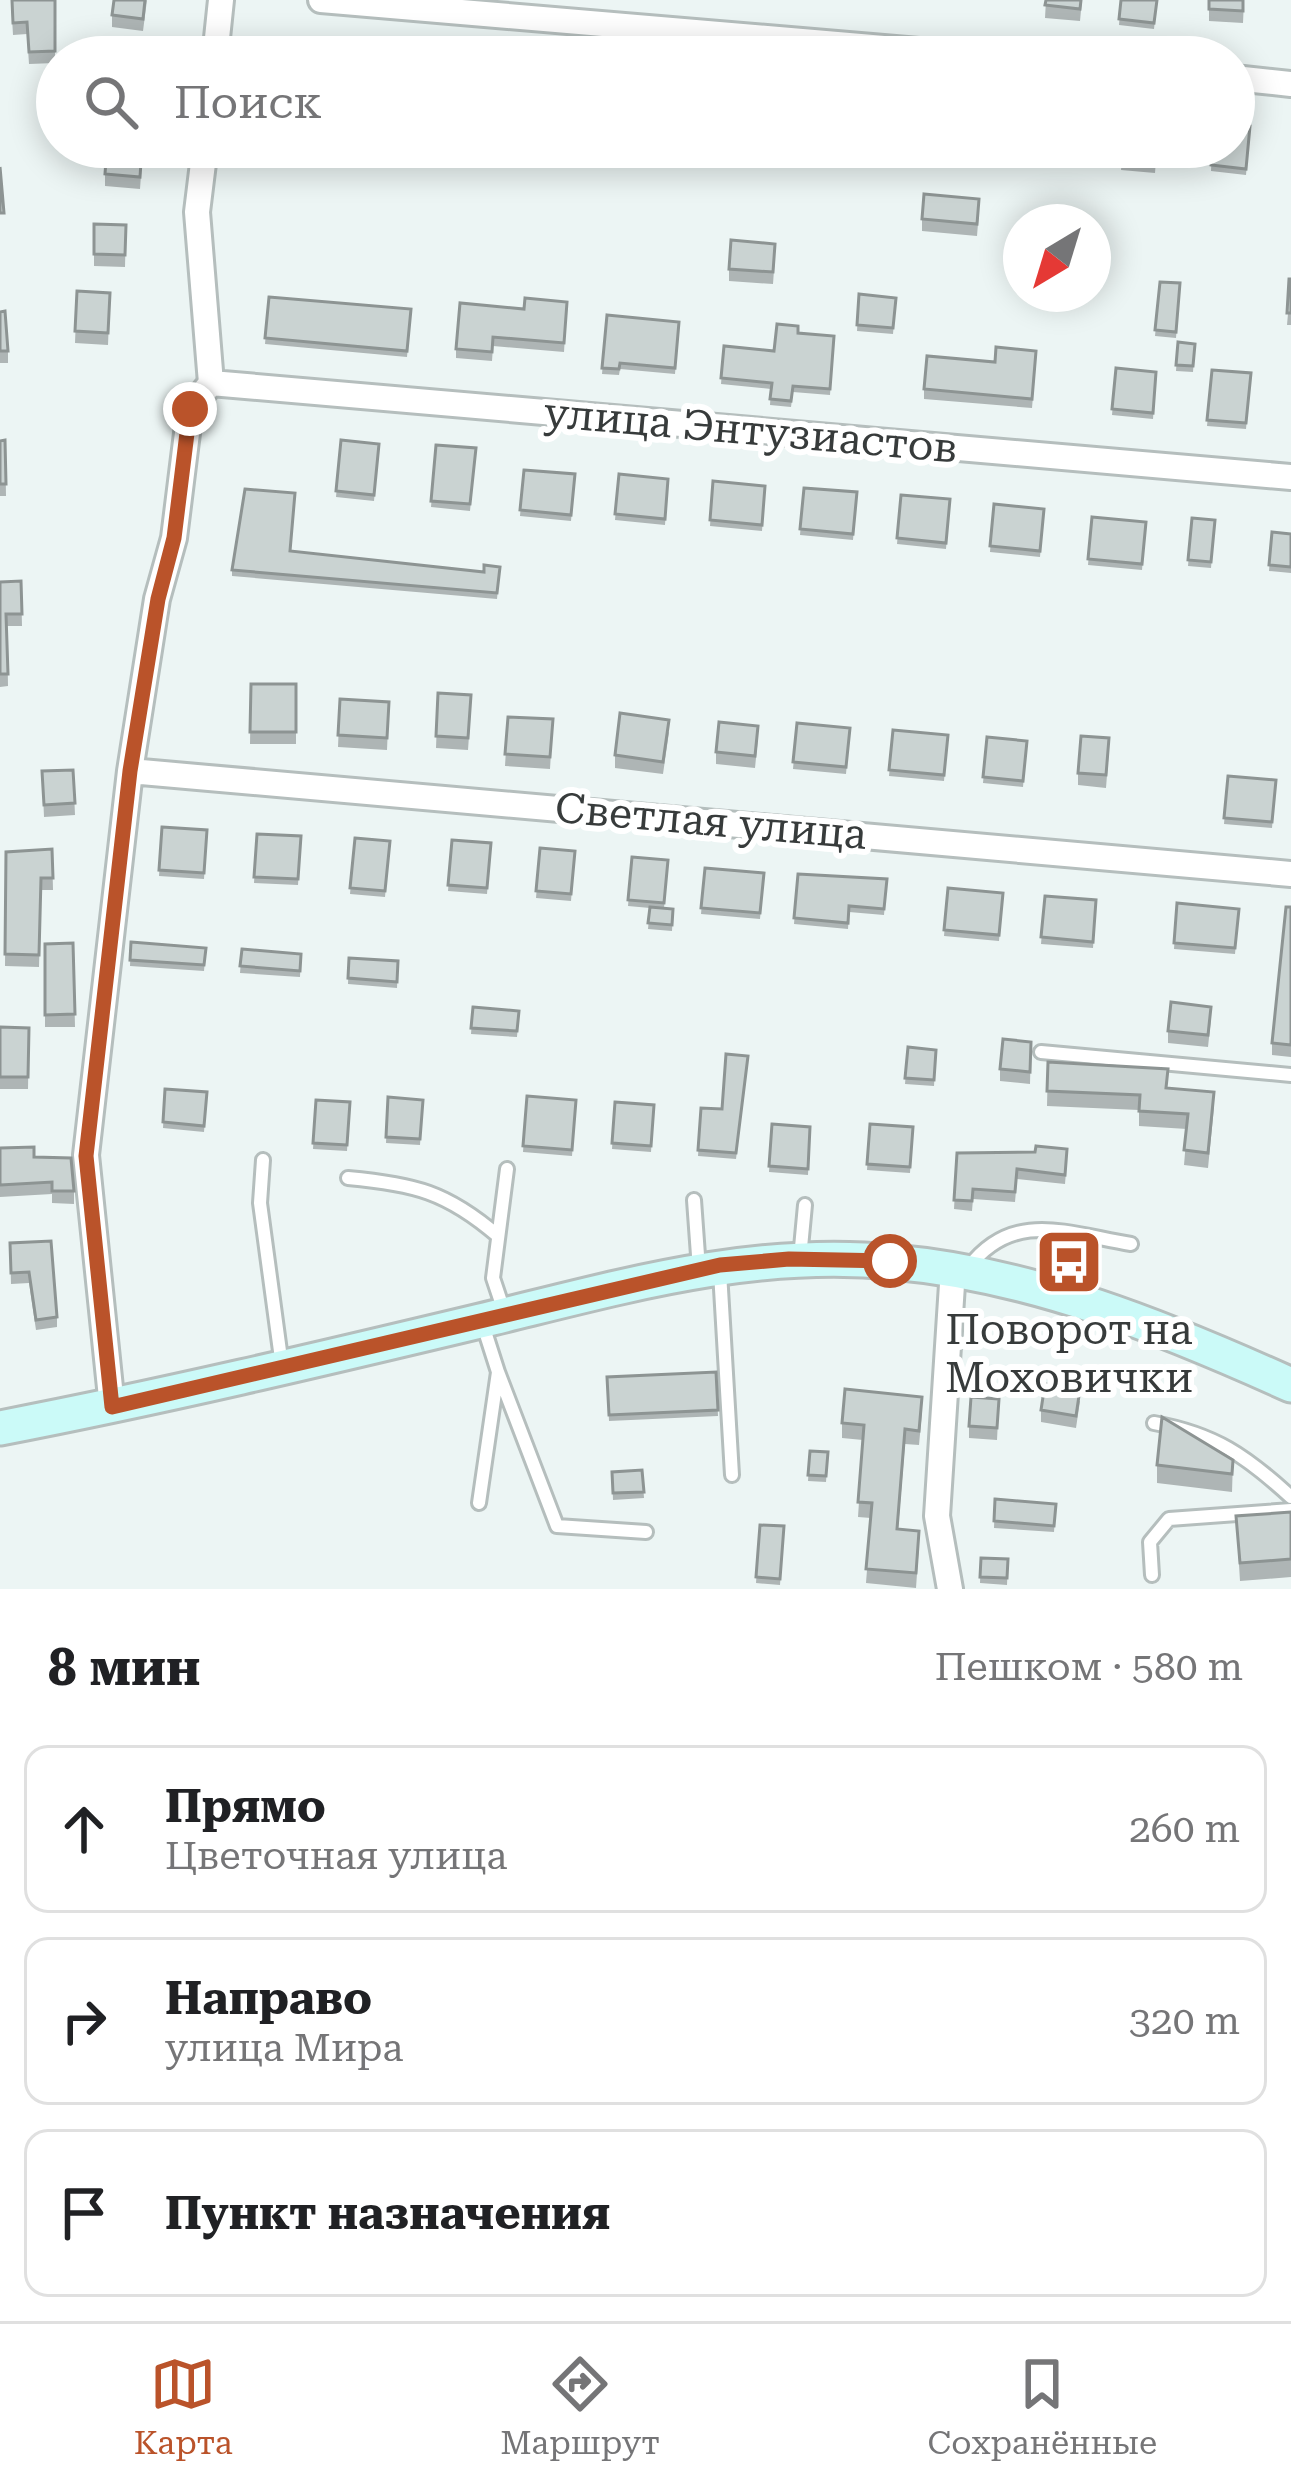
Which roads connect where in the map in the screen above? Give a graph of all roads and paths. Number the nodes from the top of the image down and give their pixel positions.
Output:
1 (220, 0) edge
2 (321, 0) edge
3 (217, 36) edge
4 (742, 36) edge
5 (1255, 80) edge
6 (1291, 84) edge
7 (202, 168) edge
8 (211, 383) junction
9 (1291, 476) edge
10 (130, 771) junction
11 (1291, 874) edge
12 (1041, 1052) dead end
13 (1291, 1075) edge
14 (263, 1160) dead end
15 (507, 1169) dead end
16 (348, 1178) dead end
17 (694, 1200) dead end
18 (805, 1205) dead end
19 (499, 1236) junction
20 (1131, 1244) dead end
21 (800, 1259) junction
22 (710, 1267) junction
23 (959, 1270) junction
24 (493, 1318) junction
25 (282, 1368) junction
26 (498, 1372) junction
27 (1291, 1385) edge
28 (112, 1407) junction
29 (1154, 1423) dead end
30 (0, 1428) edge
31 (732, 1475) dead end
32 (1291, 1497) edge
33 (478, 1503) dead end
34 (1291, 1510) edge
35 (646, 1532) dead end
36 (1152, 1575) dead end
37 (950, 1589) edge

1 - 3 street
2 - 4 street
5 - 6 street
7 - 8 street
8 - 9 street, улица Энтузиастов
8 - 10 street
10 - 11 street, Светлая улица
10 - 28 street
12 - 13 lane
14 - 25 lane
15 - 19 lane
16 - 19 lane
17 - 22 lane
18 - 21 lane
19 - 24 lane
20 - 23 lane
21 - 22 main road
21 - 23 main road
22 - 24 main road
22 - 31 lane
23 - 27 main road
23 - 37 street
24 - 25 main road
24 - 26 lane
25 - 28 main road
26 - 33 lane
26 - 35 lane
28 - 30 main road
29 - 32 lane
34 - 36 lane

